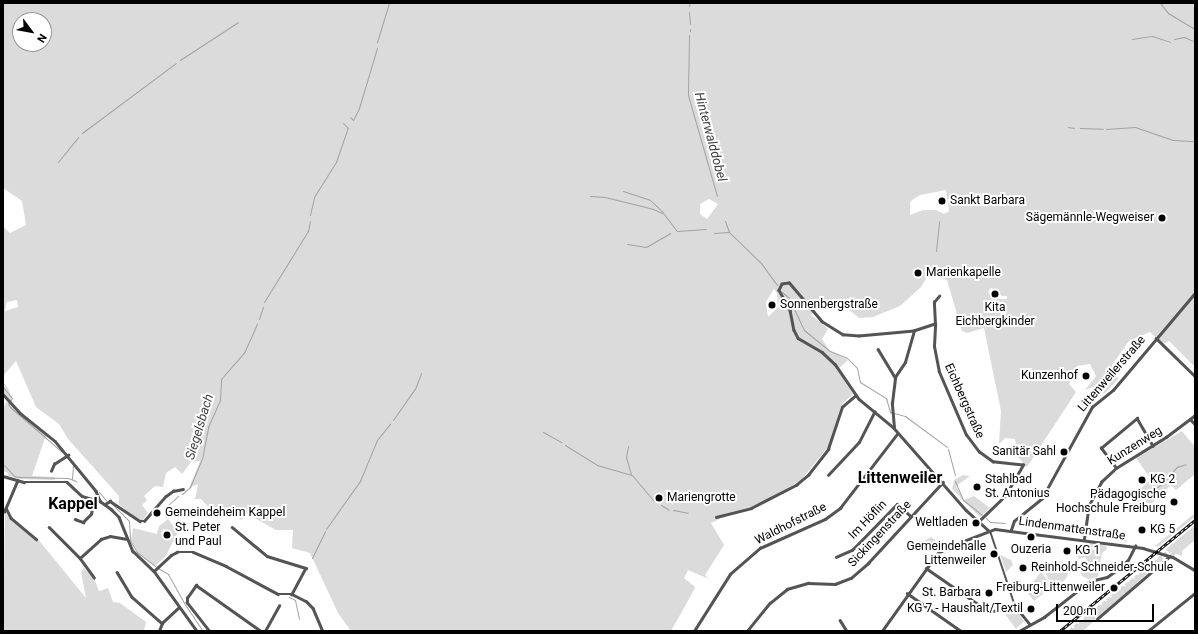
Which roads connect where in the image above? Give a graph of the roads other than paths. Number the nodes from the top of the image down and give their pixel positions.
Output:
1 (1195, 293) edge
2 (939, 296) dead end
3 (935, 324) junction
4 (914, 331) junction
5 (1156, 338) junction
6 (878, 348) dead end
7 (1195, 376) edge
8 (895, 377) junction
9 (3, 394) edge
10 (856, 395) junction
11 (874, 412) junction
12 (1195, 414) edge
13 (1190, 419) junction
14 (1195, 424) edge
15 (894, 428) junction
16 (898, 434) junction
17 (1153, 446) junction
18 (68, 455) junction
19 (1116, 468) junction
20 (51, 471) dead end
21 (828, 475) dead end
22 (3, 476) edge
23 (17, 481) junction
24 (943, 482) junction
25 (183, 489) dead end
26 (94, 500) junction
27 (100, 501) junction
28 (107, 503) junction
29 (6, 508) junction
30 (4, 512) edge
31 (911, 516) junction
32 (716, 517) dead end
33 (74, 519) dead end
34 (980, 520) junction
35 (232, 527) dead end
36 (48, 528) dead end
37 (989, 530) junction
38 (1011, 530) junction
39 (36, 538) dead end
40 (127, 539) junction
41 (1084, 539) junction
42 (1135, 546) junction
43 (1170, 556) junction
44 (836, 557) dead end
45 (80, 558) junction
46 (926, 568) junction
47 (155, 569) junction
48 (1195, 570) edge
49 (117, 572) dead end
50 (94, 577) dead end
51 (907, 593) junction
52 (1195, 593) edge
53 (292, 594) junction
54 (279, 606) dead end
55 (1015, 606) junction
56 (179, 607) junction
57 (1097, 619) dead end
58 (840, 620) dead end
59 (162, 623) junction
60 (1030, 624) junction
61 (159, 631) edge
62 (197, 631) edge
63 (209, 631) edge
64 (260, 631) edge
65 (265, 631) edge
66 (323, 631) edge
67 (694, 631) edge
68 (747, 631) edge
69 (847, 631) edge
70 (882, 631) edge
71 (961, 631) edge
72 (1019, 631) edge
73 (1148, 631) edge

1 - 5 street, Littenweilerstraße
2 - 3 street, Eichbergstraße
3 - 4 street
3 - 34 street, Eichbergstraße
4 - 8 street
4 - 10 street
5 - 7 street
5 - 38 street, Littenweilerstraße
6 - 8 street
8 - 15 street
9 - 18 street
10 - 11 street
10 - 32 street
11 - 15 street
11 - 21 street
12 - 13 street, Kunzenweg
13 - 14 street
13 - 17 street, Kunzenweg
15 - 16 street
16 - 24 street
16 - 67 street, Waldhofstraße
17 - 19 street, Kunzenweg
17 - 19 street
18 - 20 street
18 - 27 street
19 - 41 street, Kunzenweg
22 - 23 street
23 - 26 street
23 - 29 street
24 - 31 street, Sickingenstraße
24 - 34 street
25 - 28 street
26 - 27 street
26 - 33 street
27 - 28 street
28 - 40 street
29 - 30 street
29 - 39 street
31 - 44 street, Im Höflin
31 - 68 street, Sickingenstraße
34 - 37 street
35 - 53 street
36 - 45 street
37 - 38 street, Lindenmattenstraße
37 - 46 street
37 - 55 street
38 - 41 street, Lindenmattenstraße
40 - 45 street
40 - 47 street
41 - 42 street, Lindenmattenstraße
42 - 43 street, Lindenmattenstraße
42 - 60 street
43 - 48 street, Lindenmattenstraße
43 - 57 street
45 - 50 street
46 - 51 street
46 - 55 street
47 - 53 street
47 - 56 street
49 - 59 street
51 - 70 street
51 - 71 street
52 - 73 street
53 - 66 street
54 - 65 street
55 - 60 street
56 - 59 street
56 - 62 street
58 - 69 street
59 - 61 street
60 - 72 street
63 - 64 street

